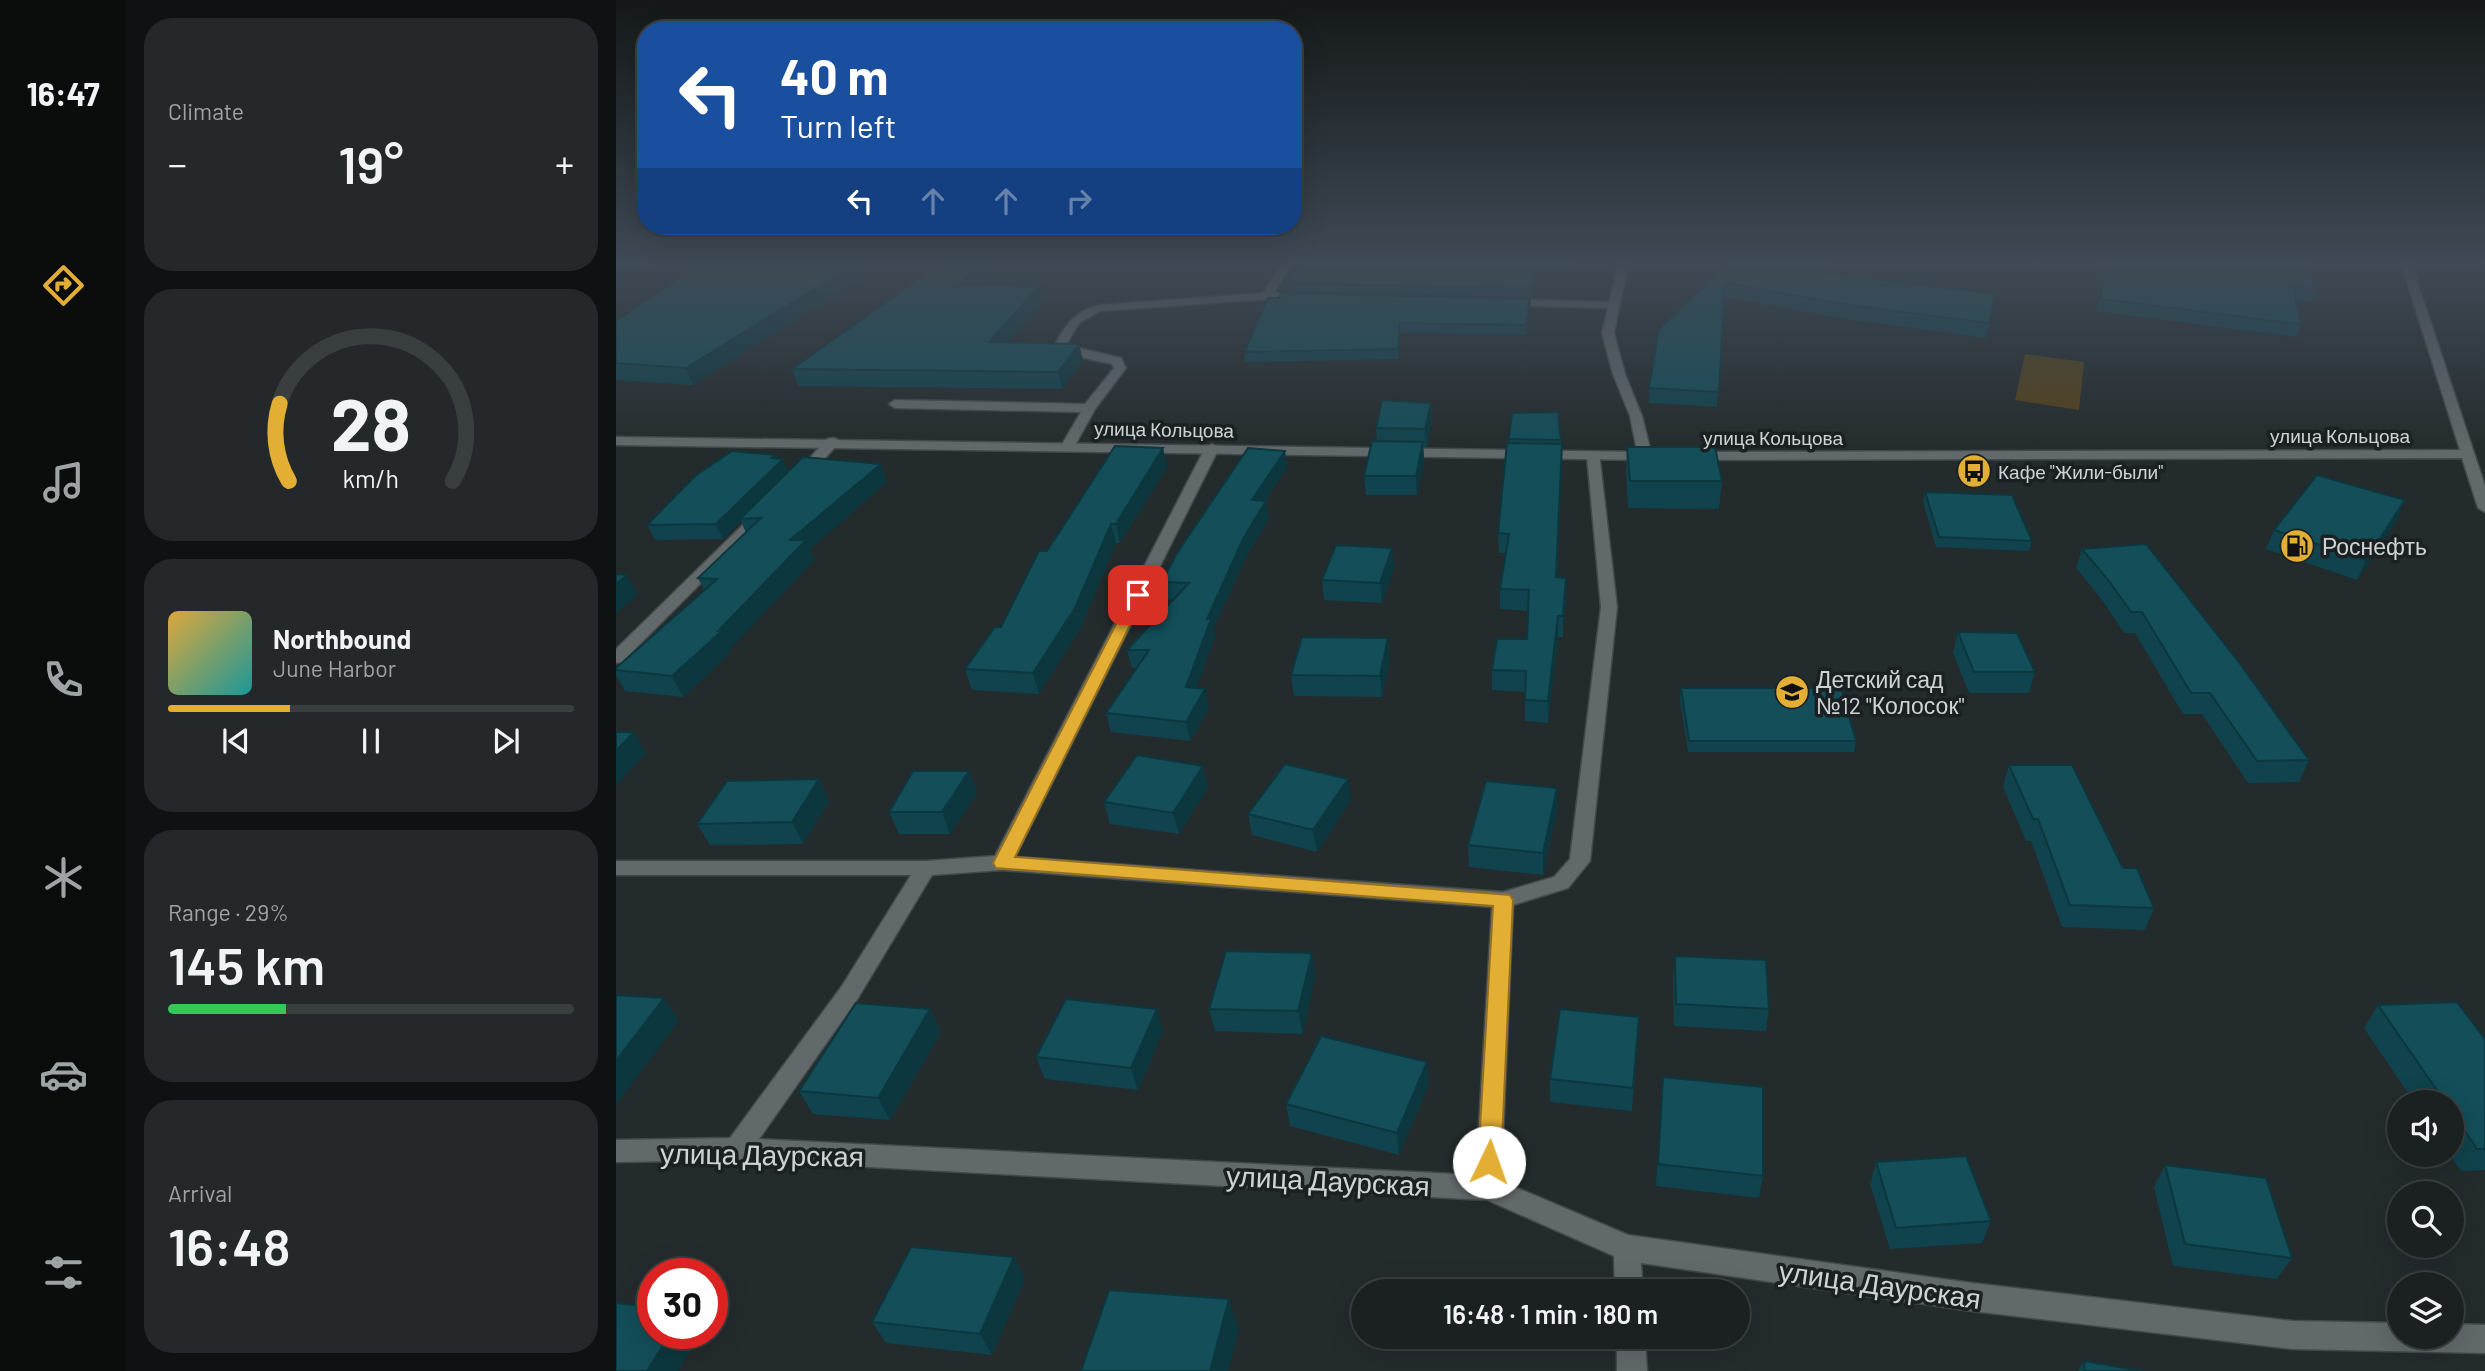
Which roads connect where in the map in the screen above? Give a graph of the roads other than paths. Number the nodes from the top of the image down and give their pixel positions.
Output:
1 (1073, 324) edge
2 (1610, 324) edge
3 (2425, 324) edge
4 (895, 404) dead end
5 (1089, 408) junction
6 (616, 441) edge
7 (831, 442) junction
8 (1068, 446) junction
9 (1212, 448) junction
10 (2467, 454) junction
11 (1594, 456) junction
12 (1659, 456) junction
13 (792, 484) edge
14 (773, 504) edge
15 (2485, 508) edge
16 (616, 658) edge
17 (1002, 863) junction
18 (616, 868) edge
19 (926, 868) junction
20 (1503, 900) junction
21 (737, 1149) junction
22 (616, 1151) edge
23 (1488, 1188) junction
24 (1627, 1248) junction
25 (1628, 1279) edge
26 (2485, 1339) edge
27 (1631, 1349) edge
28 (1632, 1371) edge

1 - 5 street
2 - 12 street
3 - 10 street
4 - 5 street
5 - 8 street
6 - 7 street, улица Кольцова
7 - 8 street, улица Кольцова
7 - 13 street
8 - 9 street, улица Кольцова
9 - 11 street, улица Кольцова
9 - 17 street
10 - 12 street, улица Кольцова
10 - 15 street
11 - 12 street, улица Кольцова
11 - 20 street
14 - 16 street
17 - 19 street
17 - 20 street
18 - 19 street
19 - 21 street
20 - 23 street
21 - 22 street, улица Даурская
21 - 23 street, улица Даурская
23 - 24 street, улица Даурская
24 - 25 street
24 - 26 street, улица Даурская
27 - 28 street

